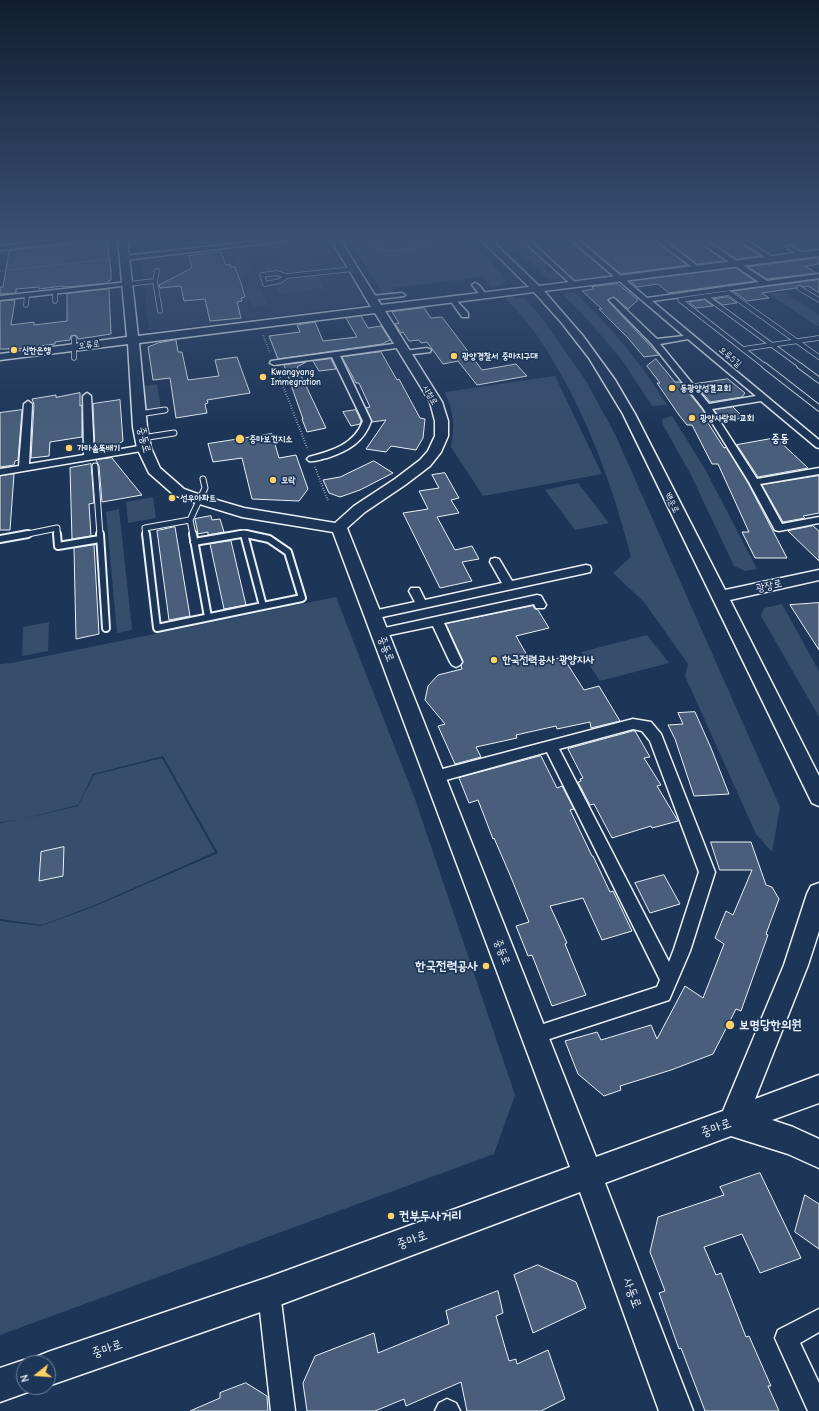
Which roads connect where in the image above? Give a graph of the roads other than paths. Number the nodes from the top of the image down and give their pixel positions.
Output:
1 (130, 304) edge
2 (159, 304) edge
3 (374, 304) joint
4 (456, 304) edge
5 (550, 304) edge
6 (617, 304) edge
7 (651, 304) edge
8 (685, 304) edge
9 (716, 304) edge
10 (744, 304) edge
11 (160, 311) dead end
12 (465, 315) dead end
13 (690, 337) junction
14 (819, 338) edge
15 (133, 340) junction
16 (796, 341) junction
17 (655, 342) junction
18 (772, 345) junction
19 (403, 349) junction
20 (743, 349) junction
21 (427, 350) dead end
22 (335, 354) junction
23 (0, 357) edge
24 (819, 357) edge
25 (274, 362) road end
26 (819, 380) edge
27 (87, 396) dead end
28 (762, 398) junction
29 (28, 404) dead end
30 (707, 407) junction
31 (819, 408) edge
32 (165, 410) dead end
33 (139, 414) junction
34 (174, 433) dead end
35 (143, 443) junction
36 (819, 445) edge
37 (312, 459) road end
38 (92, 462) junction
39 (24, 468) junction
40 (819, 471) edge
41 (0, 472) edge
42 (203, 479) dead end
43 (754, 482) junction
44 (198, 499) junction
45 (190, 520) junction
46 (819, 520) edge
47 (339, 528) junction
48 (244, 533) junction
49 (0, 539) edge
50 (100, 539) junction
51 (194, 542) junction
52 (495, 562) dead end
53 (586, 569) dead end
54 (819, 576) edge
55 (509, 586) junction
56 (415, 591) dead end
57 (719, 598) junction
58 (540, 604) dead end
59 (422, 605) junction
60 (262, 606) junction
61 (373, 615) junction
62 (208, 617) junction
63 (437, 621) junction
64 (106, 628) dead end
65 (380, 633) junction
66 (456, 662) dead end
67 (551, 746) junction
68 (435, 777) junction
69 (819, 797) edge
70 (819, 894) edge
71 (669, 980) junction
72 (534, 1035) junction
73 (819, 1089) edge
74 (732, 1122) junction
75 (819, 1154) edge
76 (588, 1175) junction
77 (269, 1293) junction
78 (819, 1320) edge
79 (56, 1366) edge
80 (16, 1380) edge
81 (0, 1386) edge
82 (819, 1409) edge
83 (284, 1411) edge
84 (676, 1411) edge

1 - 15 street, 중동로
2 - 11 lane
3 - 15 street, 오류로
3 - 19 street, 시청로
4 - 12 street
5 - 57 street, 백운로
6 - 17 street
7 - 13 street, 오류5길
8 - 20 lane
9 - 18 lane
10 - 16 lane
13 - 17 street
13 - 28 street, 오류5길
14 - 16 lane
15 - 23 street, 오류로
15 - 33 street, 중동로
16 - 18 lane
16 - 24 lane
17 - 30 street
18 - 20 lane
18 - 26 lane
19 - 21 street
19 - 22 street
19 - 47 street, 시청로
20 - 31 lane
22 - 25 street
22 - 37 street
27 - 38 street
28 - 30 street
28 - 36 street, 오류5길
29 - 39 street
30 - 43 street
32 - 33 lane
33 - 35 street, 중동로
34 - 35 lane
35 - 38 street
35 - 44 street, 중동로
38 - 39 street
38 - 50 lane
39 - 41 street
40 - 43 street
42 - 44 lane
43 - 46 street
44 - 45 lane
44 - 47 street, 중동로
45 - 51 lane
45 - 62 lane
47 - 61 street, 중동로
48 - 51 lane
48 - 60 lane
48 - 60 lane
49 - 50 lane
50 - 64 lane
51 - 62 lane
52 - 55 street
53 - 55 street
54 - 57 street, 광장로
55 - 59 street
56 - 59 street
57 - 69 street, 백운로
58 - 63 street
59 - 61 street
60 - 62 lane
61 - 65 street, 중동로
63 - 65 street
63 - 66 street
65 - 68 street, 중동로
67 - 68 street
67 - 71 street
67 - 71 street
68 - 72 street, 중동로
70 - 74 street
71 - 72 street
72 - 76 street, 중동로
73 - 74 street, 중마로
74 - 75 street
74 - 76 street, 중마로
76 - 77 street, 중마로
76 - 84 street, 사동로
77 - 79 street, 중마로
77 - 83 street
78 - 82 street
80 - 81 street

